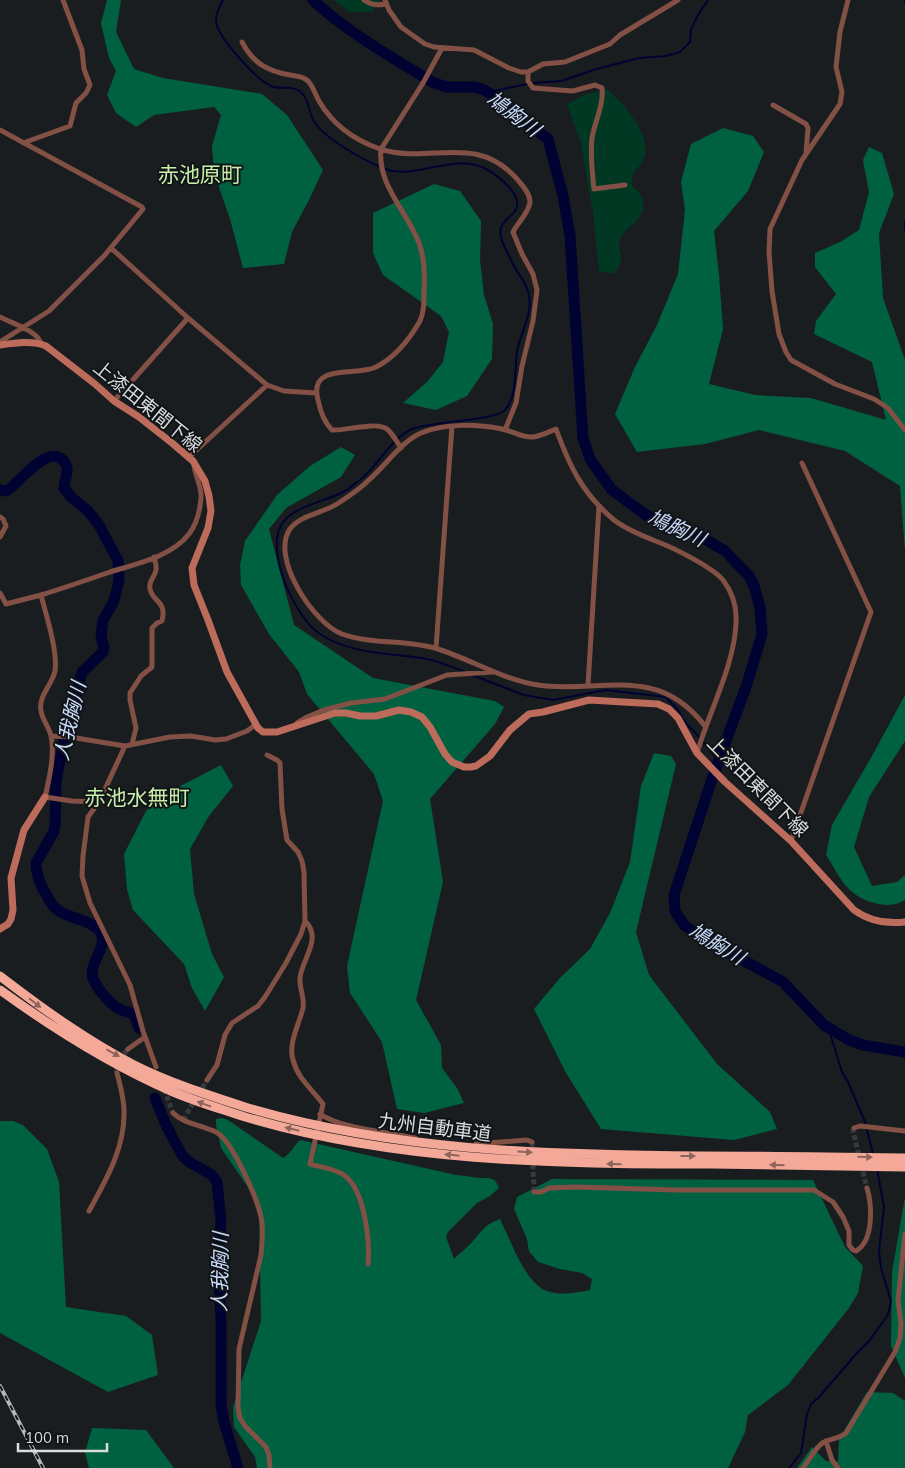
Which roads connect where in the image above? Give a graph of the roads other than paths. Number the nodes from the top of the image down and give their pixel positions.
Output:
1 (63, 0) edge
2 (364, 0) edge
3 (678, 0) edge
4 (848, 0) edge
5 (385, 2) edge
6 (242, 42) dead end
7 (442, 48) junction
8 (528, 72) junction
9 (773, 104) dead end
10 (0, 130) edge
11 (23, 142) junction
12 (381, 149) junction
13 (806, 154) junction
14 (625, 185) dead end
15 (111, 248) junction
16 (0, 317) edge
17 (188, 318) junction
18 (22, 328) junction
19 (0, 344) edge
20 (41, 344) junction
21 (267, 385) junction
22 (316, 393) junction
23 (114, 401) junction
24 (452, 426) junction
25 (505, 430) junction
26 (905, 430) edge
27 (401, 448) junction
28 (190, 459) junction
29 (802, 463) dead end
30 (599, 506) junction
31 (0, 516) edge
32 (0, 537) edge
33 (154, 557) junction
34 (0, 593) edge
35 (41, 595) junction
36 (436, 648) junction
37 (494, 671) junction
38 (588, 686) junction
39 (255, 725) junction
40 (705, 726) junction
41 (291, 728) junction
42 (51, 736) junction
43 (132, 744) junction
44 (125, 746) junction
45 (697, 752) junction
46 (266, 755) dead end
47 (45, 797) junction
48 (99, 802) junction
49 (791, 841) junction
50 (305, 922) junction
51 (905, 922) edge
52 (0, 929) edge
53 (0, 976) edge
54 (0, 990) edge
55 (145, 1037) junction
56 (128, 1049) tunnel mouth
57 (156, 1068) dead end
58 (117, 1073) tunnel mouth
59 (207, 1080) tunnel mouth
60 (173, 1113) tunnel mouth
61 (320, 1115) junction
62 (854, 1128) dead end
63 (905, 1131) edge
64 (532, 1142) dead end
65 (905, 1158) edge
66 (825, 1161) junction
67 (905, 1167) edge
68 (867, 1188) tunnel mouth
69 (534, 1192) dead end
70 (89, 1211) dead end
71 (905, 1234) edge
72 (368, 1264) dead end
73 (826, 1441) junction
74 (270, 1468) edge
75 (803, 1468) edge
76 (838, 1468) edge

1 - 11 street
2 - 5 street
3 - 8 street
4 - 13 street
5 - 7 street
6 - 12 street
7 - 8 street
7 - 12 street
8 - 14 street
9 - 13 street
10 - 11 street
11 - 15 street
12 - 22 street
12 - 25 street
13 - 26 street
15 - 17 street
15 - 18 street
16 - 18 street
17 - 21 street
17 - 23 street
18 - 19 street
18 - 20 street
19 - 20 main road
20 - 23 main road, 上漆田東間下線
21 - 22 street
21 - 28 street
22 - 27 street
23 - 28 main road, 上漆田東間下線
24 - 25 street
24 - 27 street
24 - 36 street
25 - 30 street
27 - 36 street
28 - 33 street
28 - 39 main road, 上漆田東間下線
29 - 49 street
30 - 38 street
30 - 40 street
31 - 32 street
33 - 35 street
33 - 43 street
34 - 35 street
35 - 42 street
36 - 37 street
37 - 38 street
37 - 41 street
38 - 40 street
39 - 41 main road, 上漆田東間下線
39 - 43 street
40 - 45 street
41 - 45 main road, 上漆田東間下線
42 - 44 street
42 - 47 street
43 - 44 street
44 - 48 street
45 - 49 main road, 上漆田東間下線
46 - 50 street
47 - 48 street
47 - 52 main road
48 - 55 street
49 - 51 main road, 上漆田東間下線
50 - 59 street
50 - 61 street
53 -> 66 highway, 九州自動車道
66 -> 54 highway, 九州自動車道
55 - 56 street
55 - 57 street
58 - 70 street
60 - 74 street
61 - 64 street
61 - 72 street
62 - 63 street
66 -> 65 highway, 九州自動車道
66 - 67 highway, 九州自動車道
68 - 69 street
71 - 73 street
73 - 75 street
73 - 76 street

